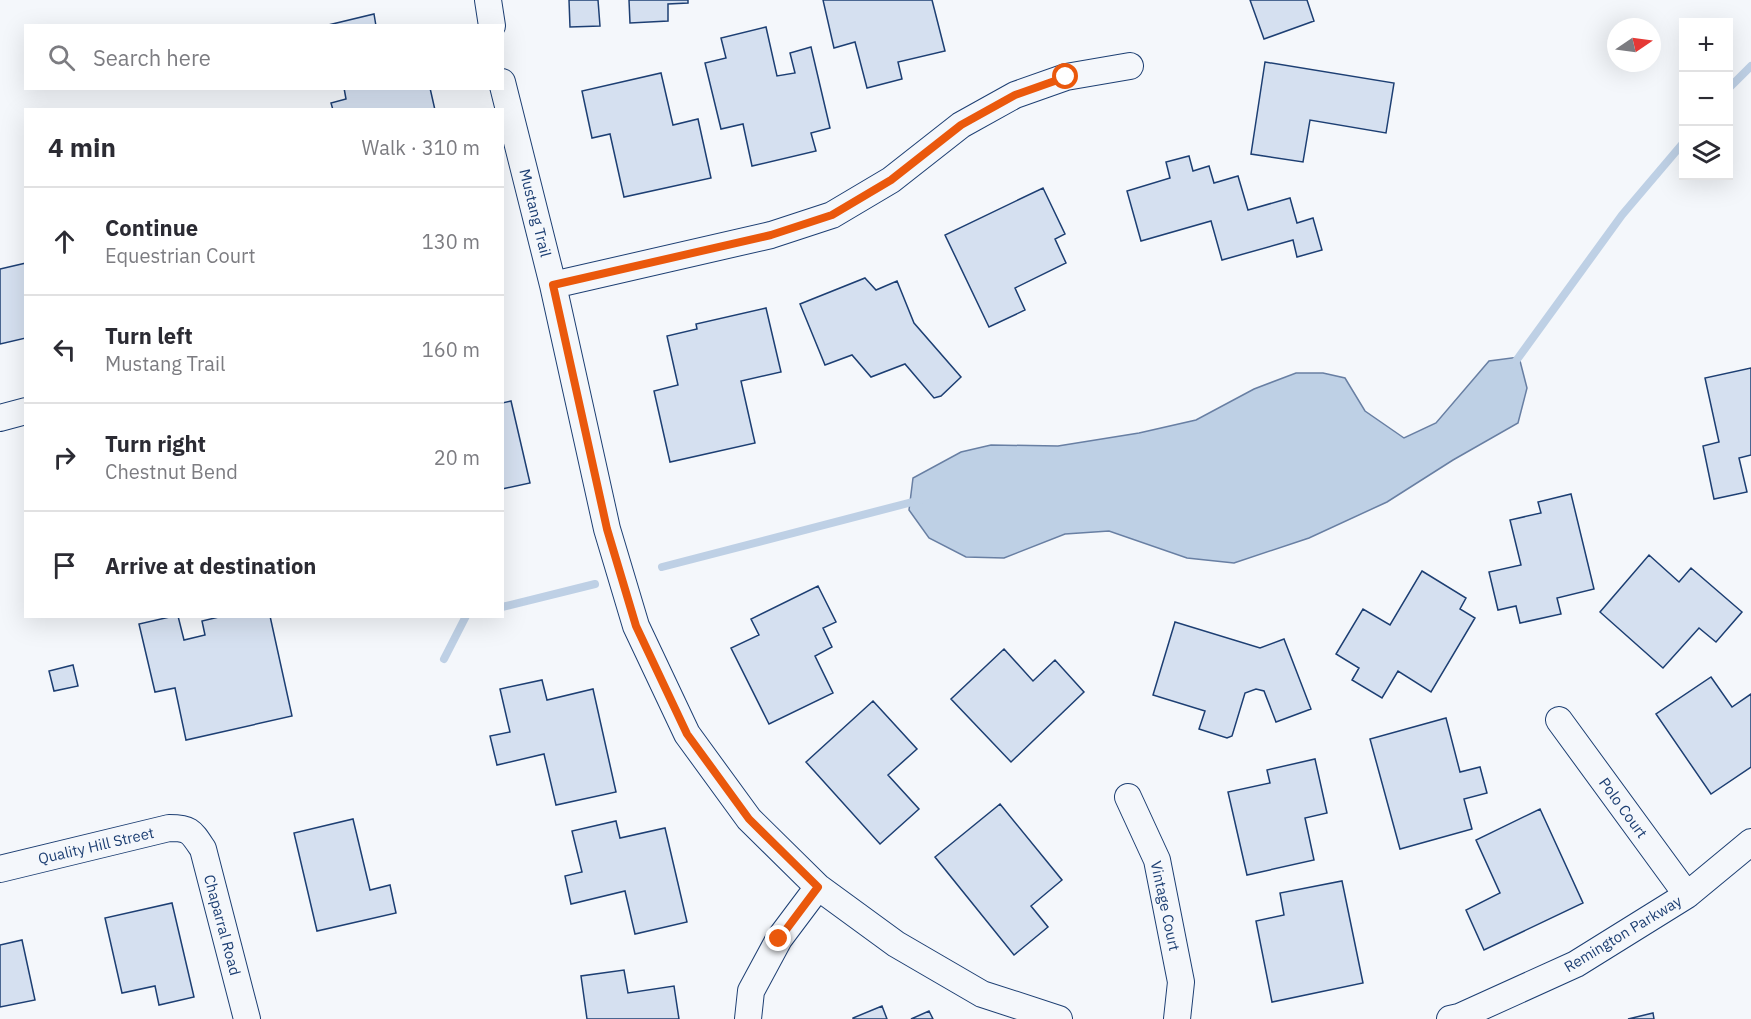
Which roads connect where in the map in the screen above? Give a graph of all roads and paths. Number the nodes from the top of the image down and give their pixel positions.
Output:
1 (489, 0) edge
2 (492, 24) edge
3 (1130, 66) dead end
4 (504, 90) edge
5 (553, 285) junction
6 (24, 412) edge
7 (0, 418) edge
8 (1559, 720) dead end
9 (1128, 797) dead end
10 (192, 833) joint
11 (1751, 842) edge
12 (0, 869) edge
13 (818, 887) junction
14 (1687, 895) junction
15 (247, 1019) edge
16 (748, 1019) edge
17 (1059, 1019) edge
18 (1177, 1019) edge
19 (1450, 1019) edge

1 - 2 street
3 - 5 street
4 - 5 street, Mustang Trail
5 - 13 street, Mustang Trail
6 - 7 street
8 - 14 street, Polo Court
9 - 18 street, Vintage Court
10 - 12 street, Quality Hill Street
10 - 15 street, Chaparral Road
11 - 14 street, Remington Parkway
13 - 16 street
13 - 17 street
14 - 19 street, Remington Parkway

